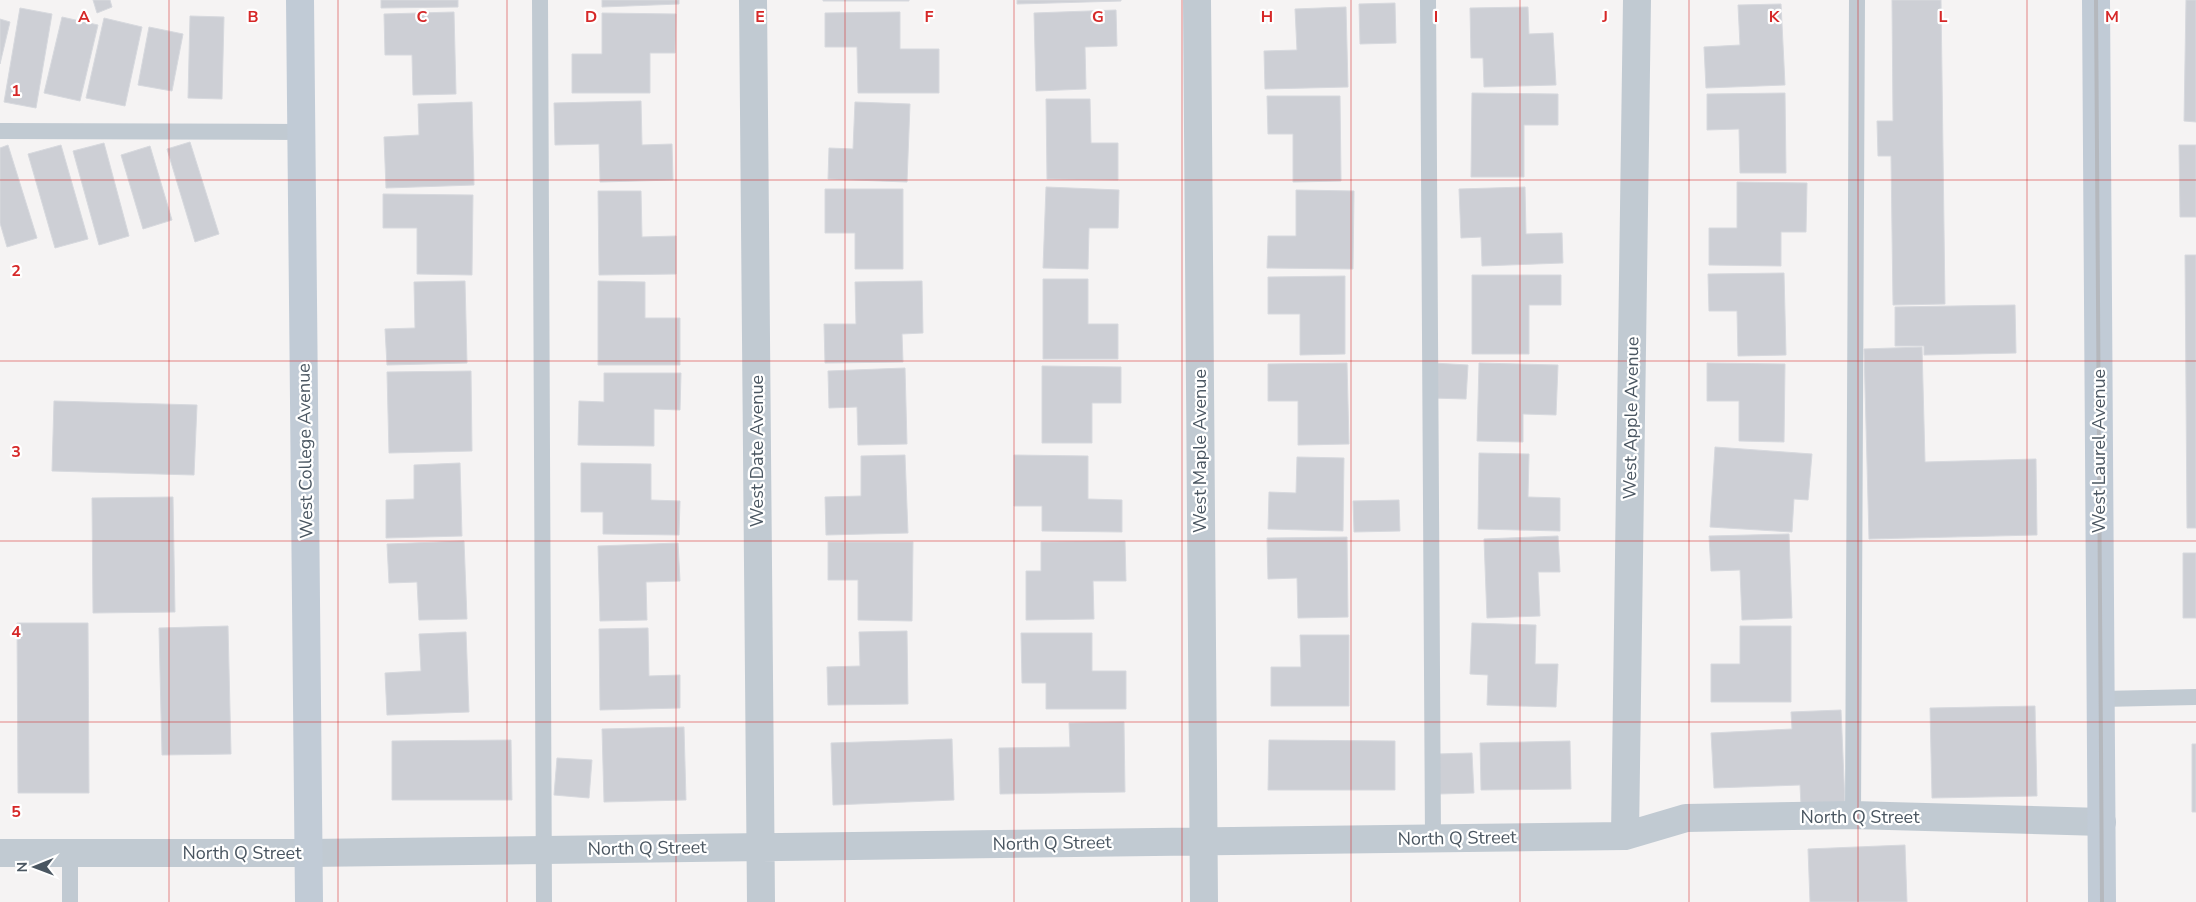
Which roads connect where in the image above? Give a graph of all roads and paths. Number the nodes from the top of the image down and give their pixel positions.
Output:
1 (300, 0) edge
2 (540, 0) edge
3 (754, 0) edge
4 (1197, 0) edge
5 (1428, 0) edge
6 (1637, 0) edge
7 (1857, 0) edge
8 (2096, 0) edge
9 (0, 131) edge
10 (302, 132) junction
11 (2196, 697) edge
12 (2101, 699) junction
13 (1853, 815) junction
14 (2102, 822) junction
15 (1625, 836) junction
16 (1433, 838) junction
17 (1203, 841) junction
18 (760, 846) junction
19 (542, 850) junction
20 (0, 853) edge
21 (70, 853) junction
22 (308, 854) junction
23 (70, 902) edge
24 (308, 902) edge
25 (544, 902) edge
26 (761, 902) edge
27 (1204, 902) edge
28 (2102, 902) edge

1 - 10 street, West College Avenue
2 - 19 lane
3 - 18 street, West Date Avenue
4 - 17 street, West Maple Avenue
5 - 16 lane
6 - 15 street, West Apple Avenue
7 - 13 lane
8 - 12 street, West Laurel Avenue
9 - 10 lane
10 - 22 street, West College Avenue
11 - 12 lane
12 - 14 street, West Laurel Avenue
13 - 14 street, North Q Street
13 - 15 street, North Q Street
14 - 28 street, West Laurel Avenue
15 - 16 street, North Q Street
16 - 17 street, North Q Street
17 - 18 street, North Q Street
17 - 27 street, West Maple Avenue
18 - 19 street, North Q Street
18 - 26 street, West Date Avenue
19 - 22 street, North Q Street
19 - 25 lane
20 - 21 street, North Q Street
21 - 22 street, North Q Street
21 - 23 lane
22 - 24 street, West College Avenue

